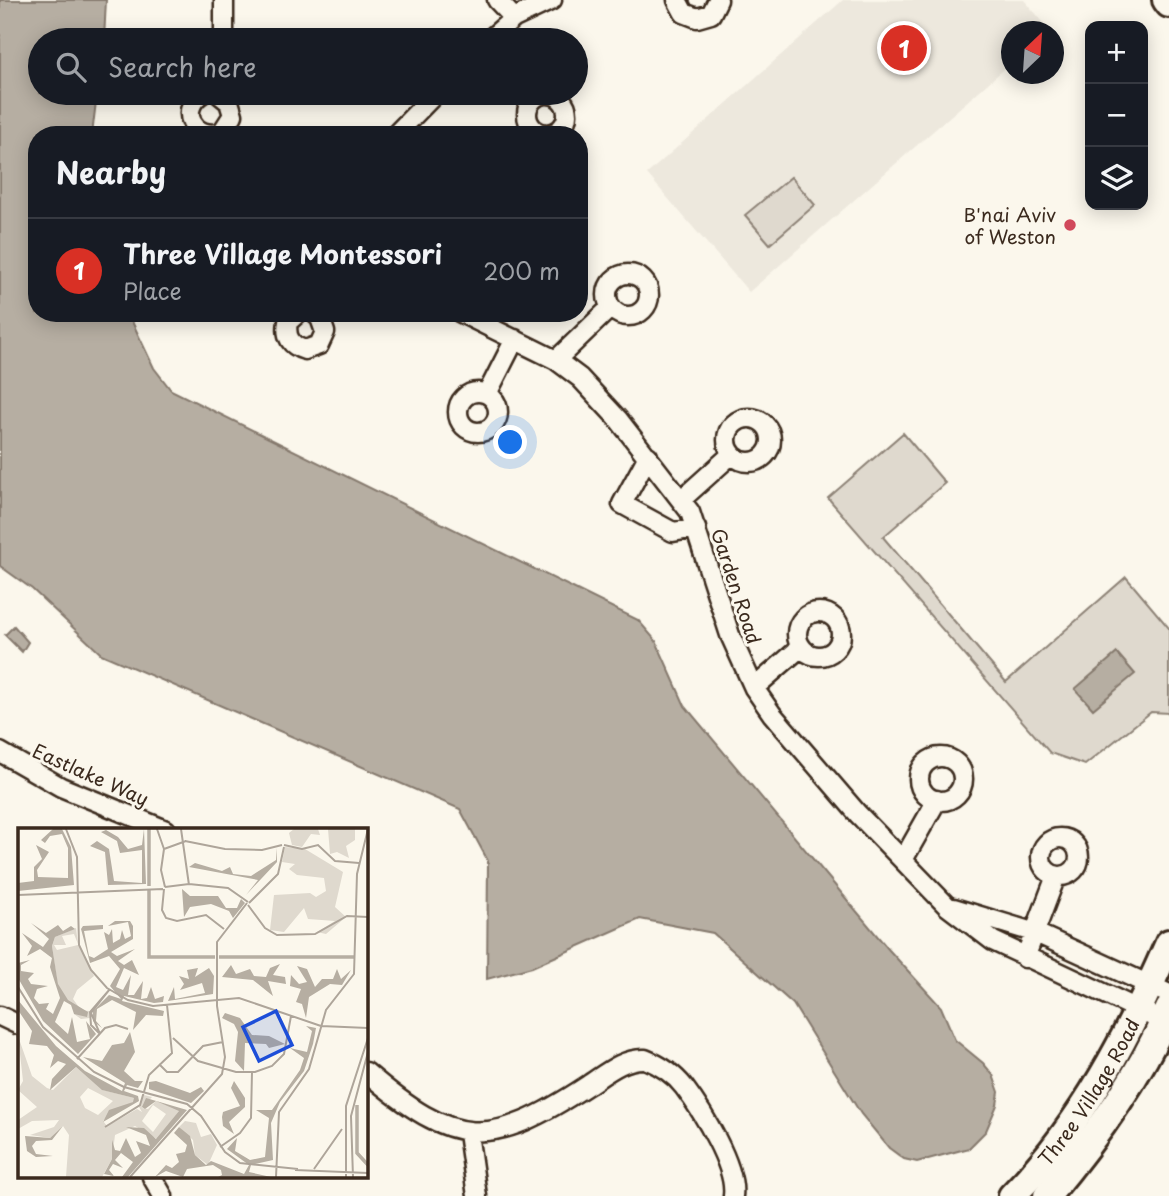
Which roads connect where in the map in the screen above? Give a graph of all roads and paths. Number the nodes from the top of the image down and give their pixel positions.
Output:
1 (224, 0) edge
2 (497, 0) edge
3 (552, 0) edge
4 (677, 0) edge
5 (718, 0) edge
6 (514, 18) junction
7 (225, 28) edge
8 (503, 28) edge
9 (191, 105) edge
10 (230, 105) edge
11 (232, 105) edge
12 (424, 105) edge
13 (194, 126) edge
14 (227, 126) edge
15 (239, 126) edge
16 (404, 126) edge
17 (611, 307) dead end
18 (288, 322) edge
19 (321, 322) edge
20 (480, 322) edge
21 (515, 339) junction
22 (556, 360) junction
23 (487, 394) dead end
24 (732, 454) dead end
25 (648, 456) junction
26 (682, 499) junction
27 (696, 528) junction
28 (801, 647) dead end
29 (754, 688) junction
30 (0, 752) edge
31 (937, 800) dead end
32 (161, 828) edge
33 (903, 860) junction
34 (1056, 876) dead end
35 (947, 906) junction
36 (1036, 933) junction
37 (1169, 943) edge
38 (1026, 958) junction
39 (1160, 990) edge
40 (1140, 1011) junction
41 (0, 1016) edge
42 (1167, 1019) edge
43 (18, 1025) edge
44 (368, 1074) edge
45 (468, 1133) junction
46 (153, 1178) edge
47 (163, 1196) edge
48 (477, 1196) edge
49 (733, 1196) edge
50 (1012, 1196) edge
51 (1046, 1196) edge

1 - 7 street
2 - 6 street
3 - 6 street
4 - 5 street
6 - 8 street
9 - 13 street
10 - 14 street
11 - 15 street
12 - 16 street
17 - 22 street
18 - 19 street
20 - 21 street, Garden Road
21 - 22 street, Garden Road
21 - 23 street
22 - 25 street, Garden Road
24 - 26 street
25 - 26 street, Garden Road
25 - 27 street
26 - 27 street, Garden Road
27 - 29 street, Garden Road
28 - 29 street
29 - 33 street, Garden Road
30 - 32 street, Eastlake Way
31 - 33 street
33 - 35 street, Garden Road
34 - 36 street
35 - 36 street, Garden Road
35 - 38 street, Garden Road
36 - 38 street
36 - 39 street, Garden Road
37 - 39 street, Three Village Road
38 - 40 street, Garden Road
39 - 40 street, Three Village Road
40 - 42 street, Garden Road
40 - 50 street, Three Village Road
41 - 43 street
42 - 51 street, Three Village Road
44 - 45 street
45 - 48 street
45 - 49 street
46 - 47 street

